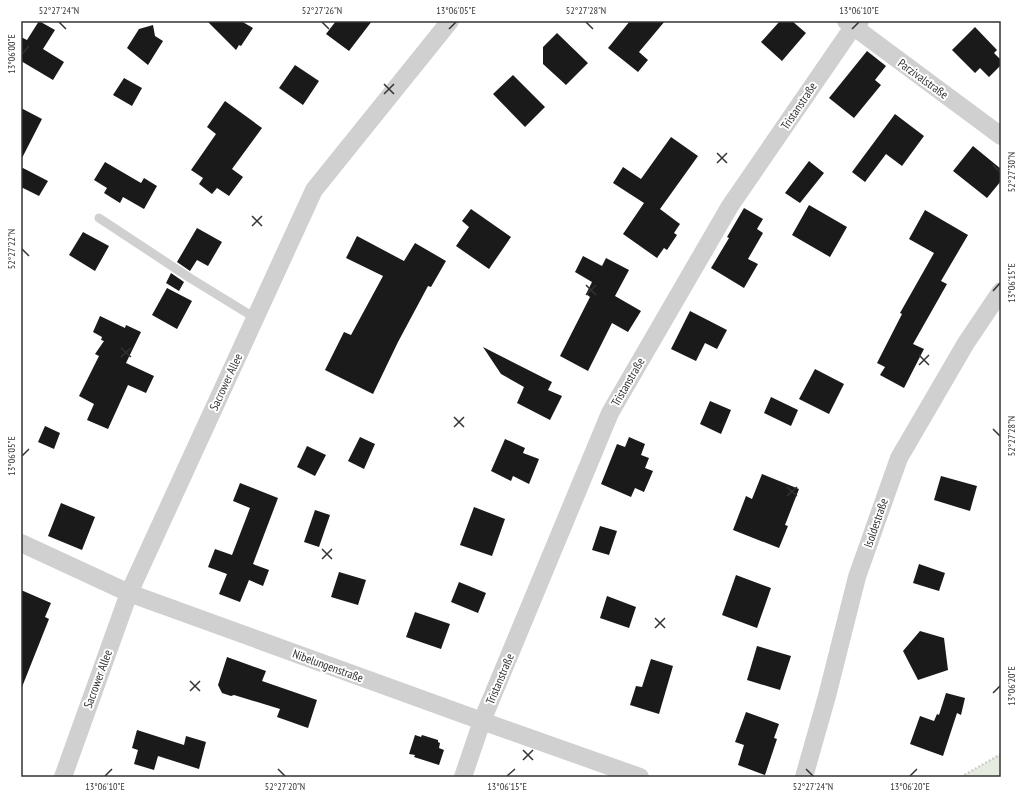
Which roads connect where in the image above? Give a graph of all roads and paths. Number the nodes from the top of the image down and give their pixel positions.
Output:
1 (450, 21) edge
2 (853, 23) edge
3 (1001, 136) edge
4 (100, 218) dead end
5 (1001, 291) edge
6 (255, 318) junction
7 (21, 543) edge
8 (129, 593) junction
9 (482, 721) junction
10 (1001, 754) edge
11 (63, 777) edge
12 (463, 777) edge
13 (640, 777) edge
14 (804, 777) edge
15 (961, 777) edge

1 - 6 street, Sacrower Allee
2 - 3 street, Parzivalstraße
2 - 9 street, Tristanstraße
4 - 6 lane
5 - 14 street, Isoldestraße
6 - 8 street, Sacrower Allee
7 - 8 street, Nibelungenstraße
8 - 9 street, Nibelungenstraße
8 - 11 street, Sacrower Allee
9 - 12 street, Tristanstraße
9 - 13 street, Nibelungenstraße
10 - 15 path

